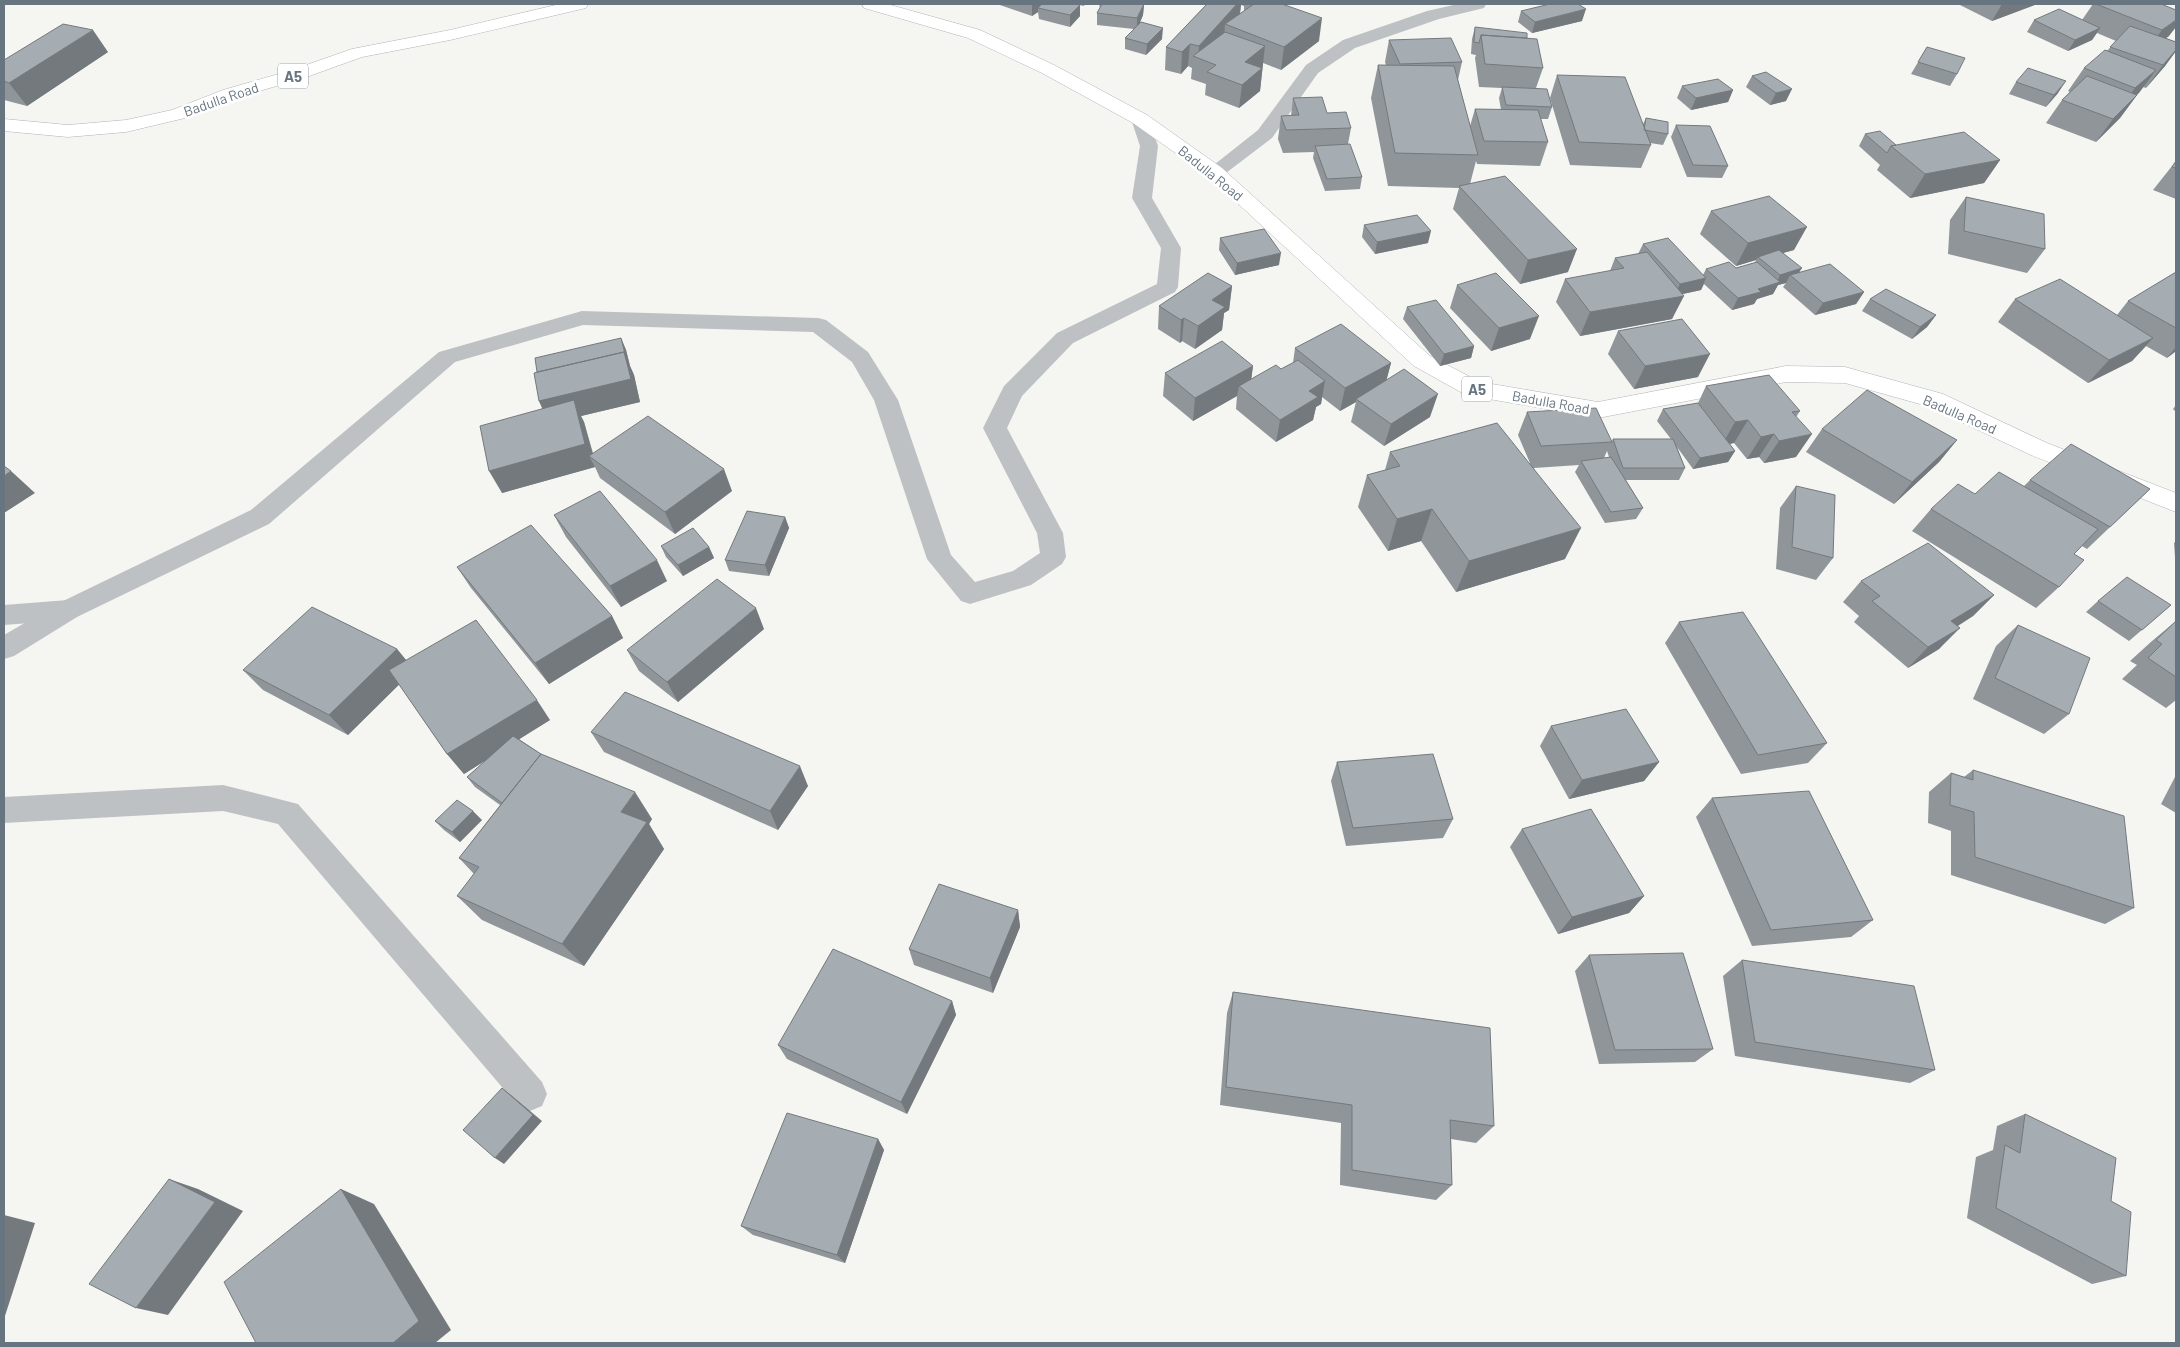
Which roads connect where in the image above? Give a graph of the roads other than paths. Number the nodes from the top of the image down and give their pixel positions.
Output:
1 (580, 4) edge
2 (870, 4) edge
3 (1478, 4) edge
4 (1428, 9) edge
5 (1140, 119) junction
6 (4, 125) edge
7 (1215, 172) junction
8 (2176, 503) edge
9 (68, 610) junction
10 (4, 615) edge
11 (4, 648) edge
12 (4, 810) edge
13 (530, 1094) dead end

1 - 6 highway, Badulla Road / A5
2 - 5 highway, Badulla Road / A5
3 - 4 street
4 - 7 street
5 - 7 highway, Badulla Road / A5
5 - 9 street
7 - 8 highway, Badulla Road / A5
9 - 10 street
9 - 11 street
12 - 13 street

